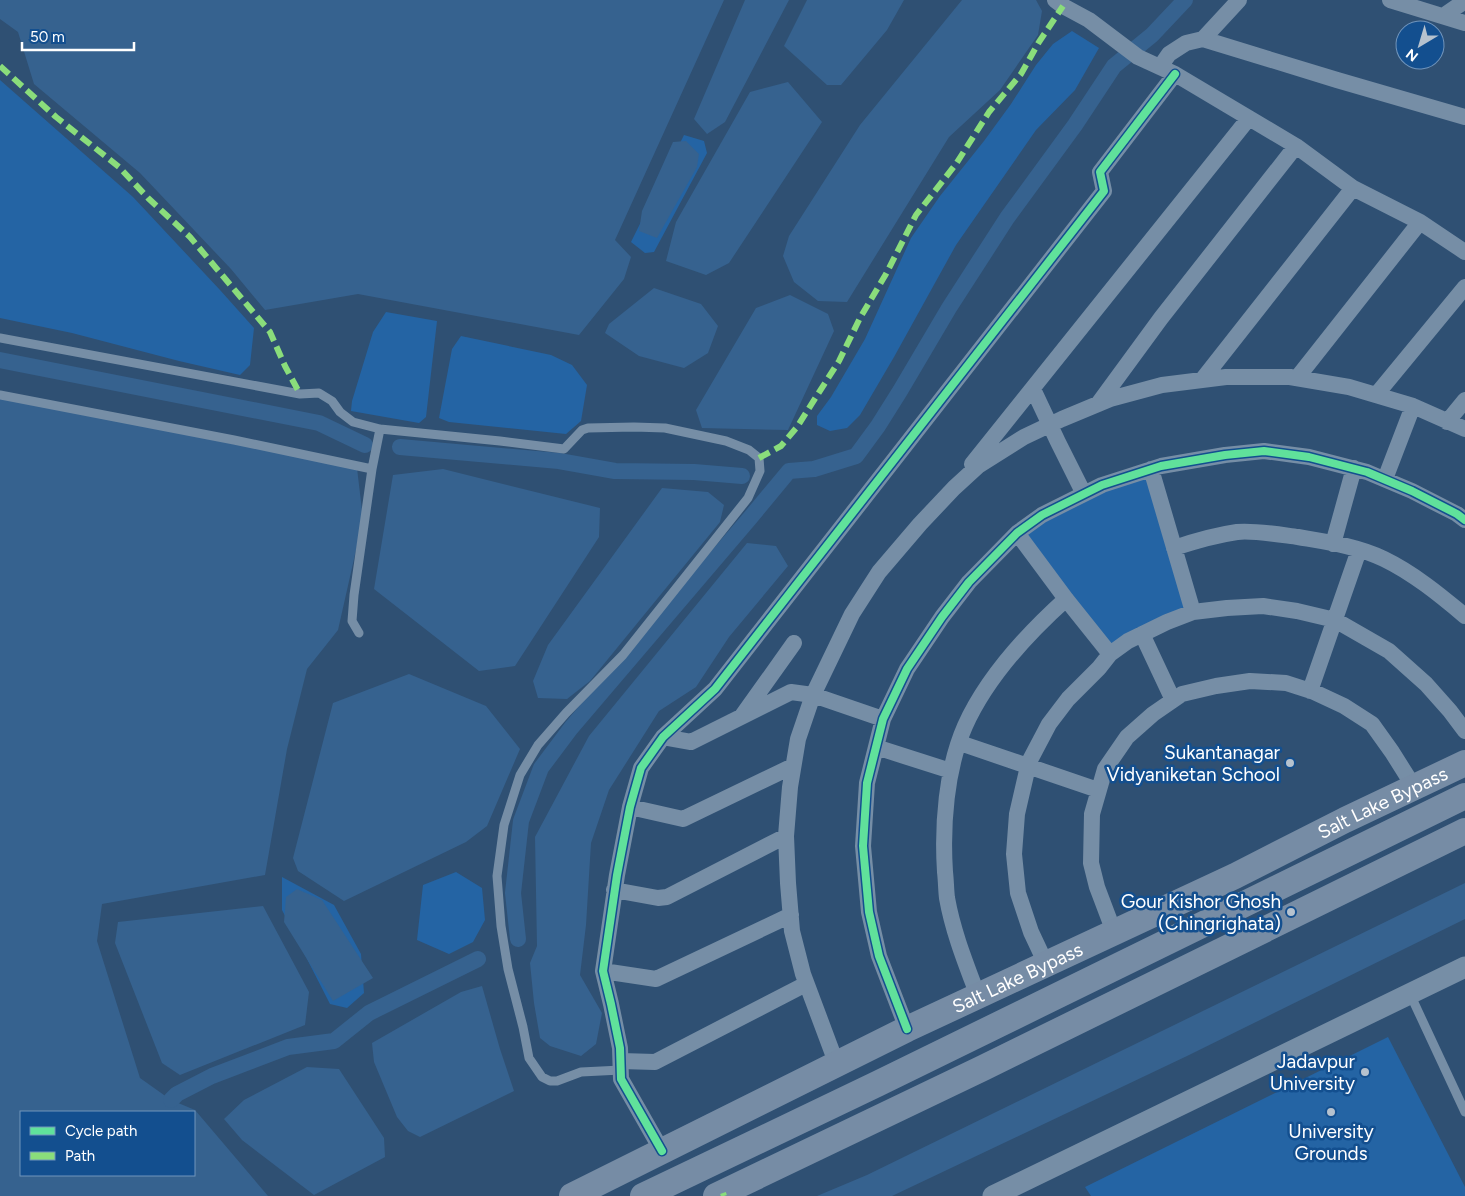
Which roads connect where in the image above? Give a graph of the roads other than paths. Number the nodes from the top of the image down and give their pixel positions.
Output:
1 (1055, 0) edge
2 (1239, 0) edge
3 (1390, 0) edge
4 (1465, 1) edge
5 (1070, 5) edge
6 (1443, 16) junction
7 (1465, 23) edge
8 (1203, 39) junction
9 (1160, 66) junction
10 (1175, 74) junction
11 (1465, 117) edge
12 (1249, 118) junction
13 (1296, 146) junction
14 (1354, 188) junction
15 (1420, 222) junction
16 (1465, 252) edge
17 (1465, 287) edge
18 (0, 338) edge
19 (1297, 378) junction
20 (1202, 380) junction
21 (1033, 389) junction
22 (0, 395) edge
23 (1376, 395) junction
24 (1465, 400) edge
25 (1098, 404) junction
26 (1413, 406) junction
27 (1447, 422) junction
28 (1050, 424) junction
29 (380, 429) junction
30 (1465, 429) edge
31 (1354, 468) junction
32 (372, 469) junction
33 (1151, 469) junction
34 (1385, 479) junction
35 (954, 488) junction
36 (1084, 494) junction
37 (1465, 520) edge
38 (1017, 533) junction
39 (1334, 544) junction
40 (1174, 548) junction
41 (1358, 550) junction
42 (1066, 599) junction
43 (1193, 612) junction
44 (1465, 616) edge
45 (1335, 620) junction
46 (359, 633) dead end
47 (1142, 634) junction
48 (794, 643) dead end
49 (1110, 654) junction
50 (1310, 690) junction
51 (813, 695) junction
52 (1173, 700) junction
53 (740, 718) junction
54 (883, 719) junction
55 (1465, 731) edge
56 (663, 737) junction
57 (960, 743) junction
58 (876, 747) junction
59 (1465, 763) edge
60 (794, 766) junction
61 (1028, 767) junction
62 (951, 771) junction
63 (1414, 787) junction
64 (1098, 790) junction
65 (1465, 796) edge
66 (630, 808) junction
67 (1460, 834) edge
68 (786, 836) junction
69 (1213, 886) junction
70 (614, 890) junction
71 (1226, 913) junction
72 (791, 915) junction
73 (1114, 932) junction
74 (1046, 964) junction
75 (1465, 967) edge
76 (603, 971) junction
77 (806, 984) junction
78 (1410, 994) junction
79 (978, 996) junction
80 (907, 1029) junction
81 (837, 1064) junction
82 (621, 1066) junction
83 (1465, 1111) edge
84 (662, 1151) junction
85 (721, 1195) edge
86 (572, 1196) edge
87 (643, 1196) edge
88 (993, 1196) edge

1 - 5 street
2 - 8 street
3 - 6 street
4 - 6 street
5 - 9 street
6 - 7 street
8 - 9 street
8 - 11 street
9 - 10 street
10 - 12 street
10 - 56 street
12 - 13 street
12 - 21 street
13 - 14 street
13 - 25 street
14 - 15 street
14 - 20 street
15 - 16 street
15 - 19 street
17 - 23 street
18 - 29 lane
19 - 20 street
19 - 23 street
20 - 25 street
21 - 28 street
21 - 35 street
22 - 32 lane
23 - 26 street
24 - 27 street
25 - 28 street
26 - 27 street
26 - 34 street
27 - 30 street
28 - 35 street
28 - 36 street
29 - 32 lane
29 - 82 lane
31 - 33 street
31 - 34 street
31 - 39 street
32 - 46 lane
33 - 36 street
33 - 40 street
34 - 37 street
35 - 51 street
36 - 38 street
38 - 42 street
38 - 54 street
39 - 40 street
39 - 41 street
40 - 43 street
41 - 44 street
41 - 45 street
42 - 49 street
42 - 57 street
43 - 45 street
43 - 47 street
45 - 50 street
45 - 55 street
47 - 49 street
47 - 52 street
48 - 53 street
49 - 61 street
50 - 52 street
50 - 63 street
51 - 53 street
51 - 54 street
51 - 60 street
52 - 64 street
53 - 56 street
54 - 58 street
56 - 66 street
57 - 61 street
57 - 62 street
58 - 62 street
58 - 80 street
59 - 63 main road, Salt Lake Bypass
60 - 66 street
60 - 68 street
61 - 64 street
61 - 74 street
62 - 79 street
63 - 69 main road, Salt Lake Bypass
64 - 73 street
65 - 71 main road, Salt Lake Bypass
66 - 70 street
67 - 85 main road
68 - 70 street
68 - 72 street
69 - 71 street
69 - 73 main road, Salt Lake Bypass
70 - 76 street
71 - 87 main road, Salt Lake Bypass
72 - 76 street
72 - 77 street
73 - 74 main road, Salt Lake Bypass
74 - 79 main road, Salt Lake Bypass
75 - 78 street
76 - 82 street
77 - 81 street
77 - 82 street
78 - 83 lane
78 - 88 street
79 - 80 main road, Salt Lake Bypass
80 - 81 main road, Salt Lake Bypass
81 - 84 main road, Salt Lake Bypass
82 - 84 street
84 - 86 main road, Salt Lake Bypass

